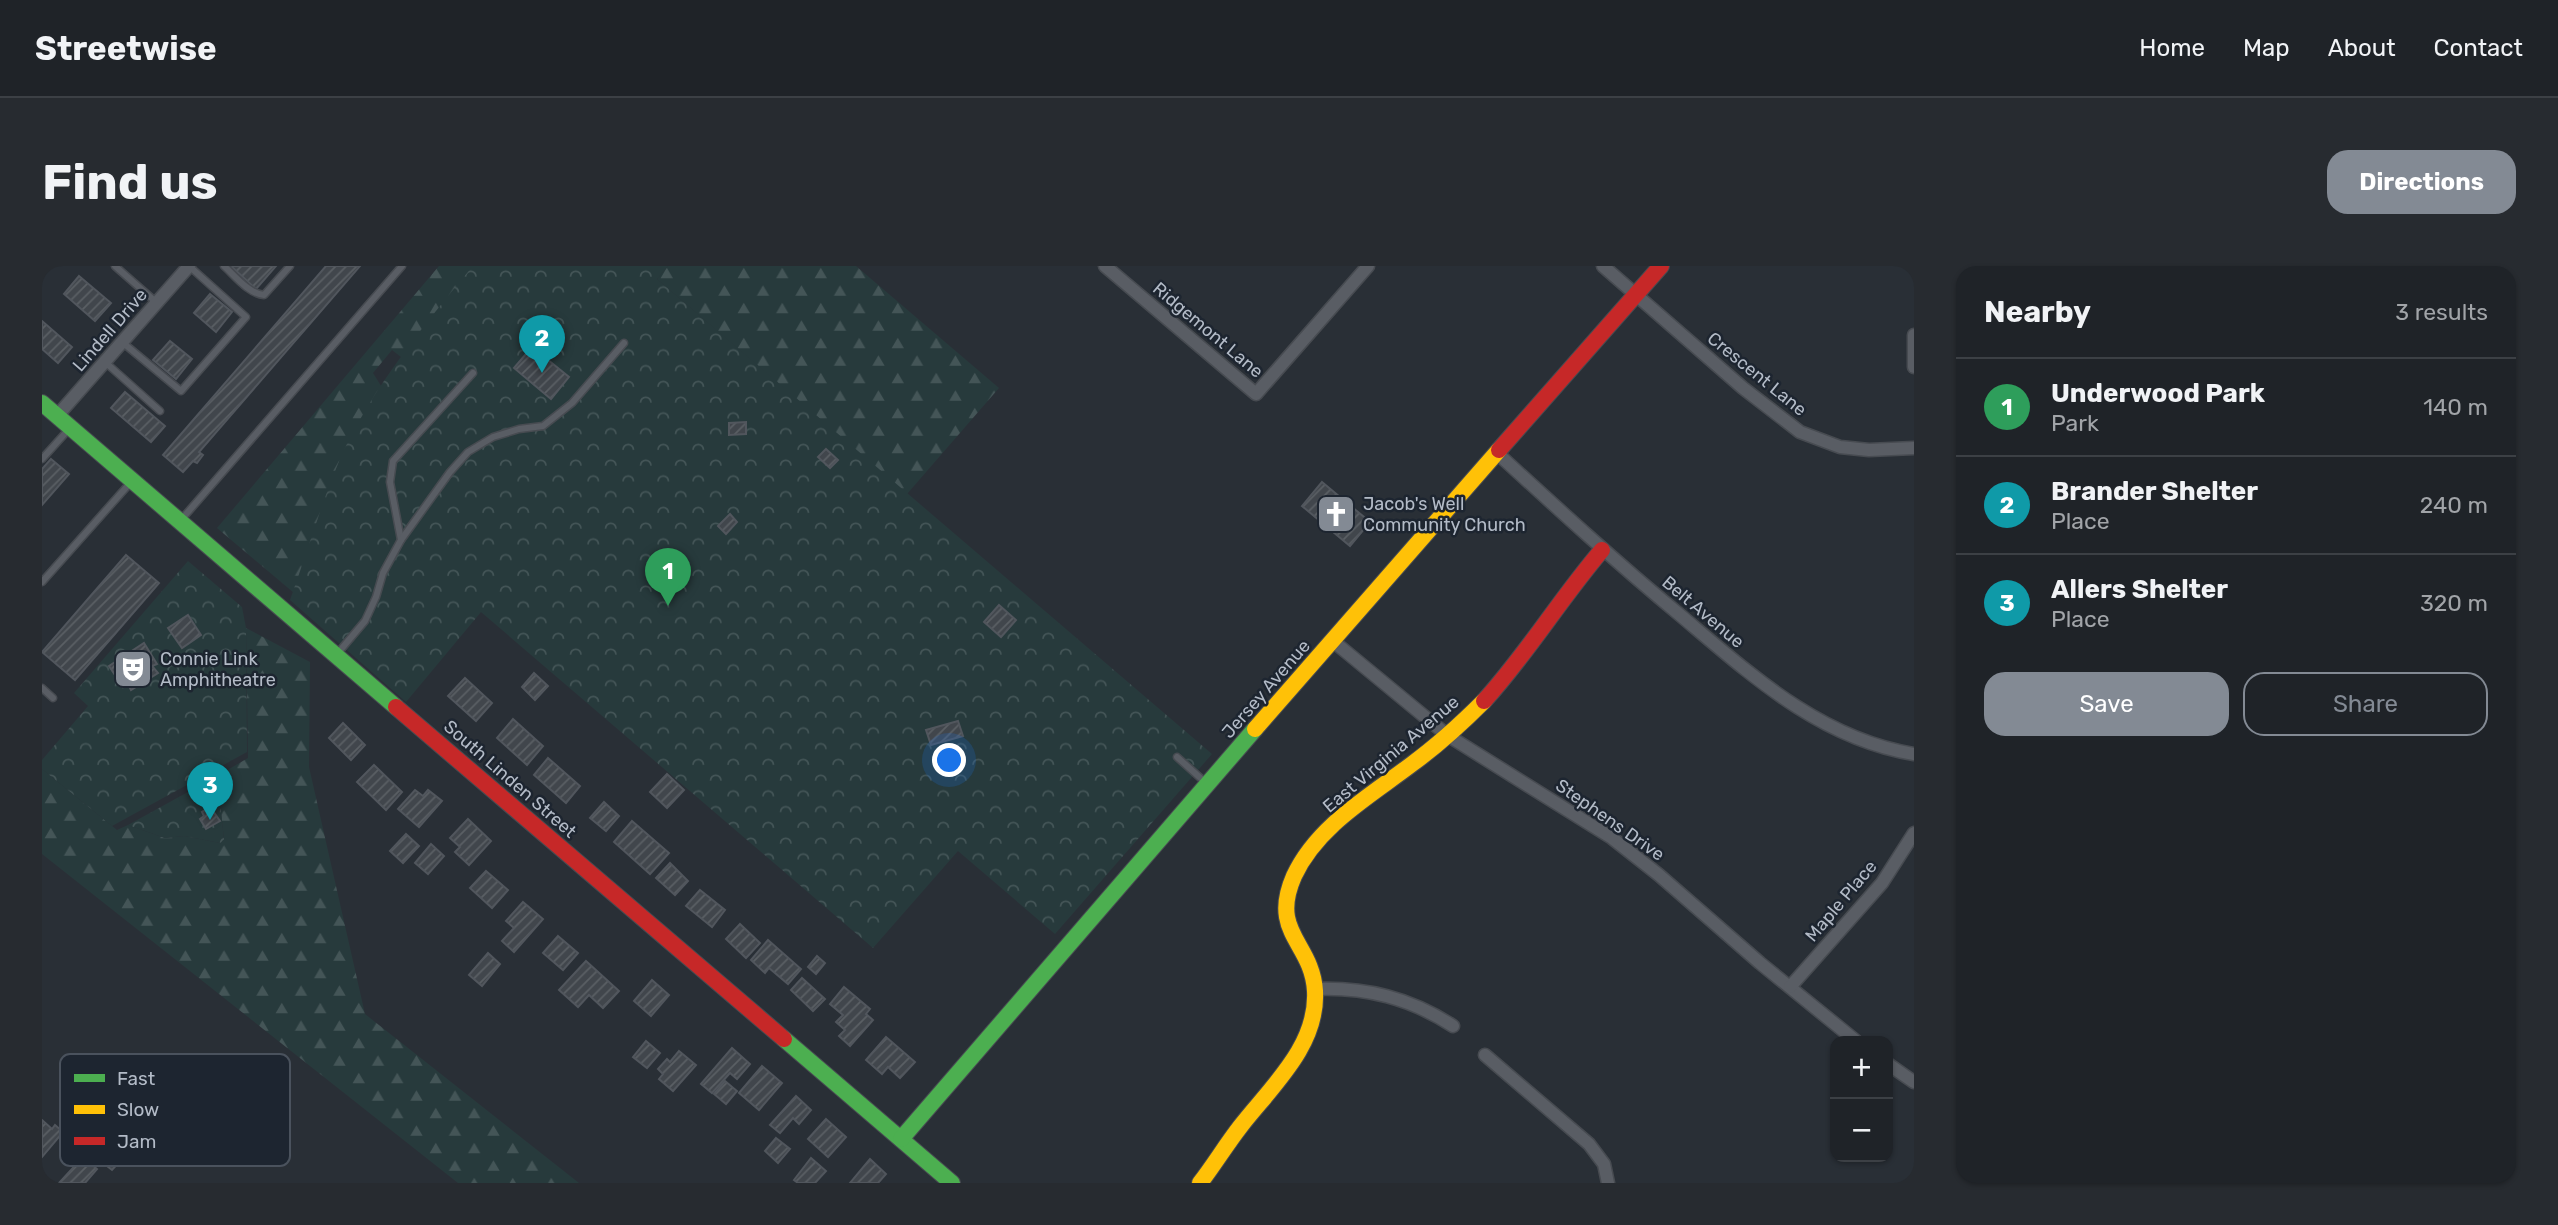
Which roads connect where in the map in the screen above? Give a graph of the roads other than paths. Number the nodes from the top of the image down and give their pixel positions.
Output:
1 (115, 266) edge
2 (189, 266) edge
3 (223, 266) edge
4 (290, 266) edge
5 (402, 266) edge
6 (1105, 266) edge
7 (1367, 266) edge
8 (1603, 266) edge
9 (1661, 266) edge
10 (1637, 294) junction
11 (157, 303) junction
12 (1914, 335) edge
13 (122, 342) junction
14 (624, 343) dead end
15 (105, 362) junction
16 (1914, 368) edge
17 (473, 373) dead end
18 (42, 404) edge
19 (160, 411) dead end
20 (57, 416) junction
21 (70, 428) junction
22 (1914, 448) edge
23 (1497, 453) junction
24 (42, 460) edge
25 (132, 480) junction
26 (179, 521) junction
27 (401, 540) junction
28 (1602, 550) junction
29 (42, 583) edge
30 (1333, 642) junction
31 (336, 655) junction
32 (42, 688) edge
33 (53, 698) dead end
34 (1447, 735) junction
35 (1914, 754) edge
36 (1177, 757) dead end
37 (1207, 784) junction
38 (1914, 833) edge
39 (1790, 987) junction
40 (1315, 989) junction
41 (1453, 1026) dead end
42 (1850, 1036) edge
43 (1485, 1055) dead end
44 (1893, 1068) edge
45 (1914, 1083) edge
46 (901, 1139) junction
47 (952, 1183) edge
48 (1200, 1183) edge
49 (1608, 1183) edge

1 - 11 lane
2 - 11 street, Lindell Drive
2 - 13 lane
3 - 4 lane
5 - 26 lane
6 - 7 street, Ridgemont Lane
8 - 10 street, Crescent Lane
9 - 10 street, Jersey Avenue
10 - 22 street, Crescent Lane
10 - 23 street, Jersey Avenue
11 - 13 street, Lindell Drive
12 - 16 street
13 - 15 street, Lindell Drive
14 - 27 lane
15 - 19 lane
15 - 20 street, Lindell Drive
17 - 27 lane
18 - 20 street, South Linden Street
20 - 21 street, South Linden Street
21 - 24 lane
21 - 25 street, South Linden Street
23 - 28 street, Belt Avenue
23 - 30 street, Jersey Avenue
25 - 26 street, South Linden Street
25 - 29 lane
26 - 31 street, South Linden Street
27 - 31 lane
28 - 34 street, East Virginia Avenue
28 - 35 street, Belt Avenue
30 - 34 street, Stephens Drive
30 - 37 street, Jersey Avenue
31 - 46 street, South Linden Street
32 - 33 lane
34 - 39 street, Stephens Drive
34 - 40 street, East Virginia Avenue
36 - 37 lane
37 - 46 street, Jersey Avenue
38 - 39 street, Maple Place
39 - 42 street, Stephens Drive
40 - 41 street
40 - 48 street, East Virginia Avenue
43 - 49 street
44 - 45 street
46 - 47 street, South Linden Street

